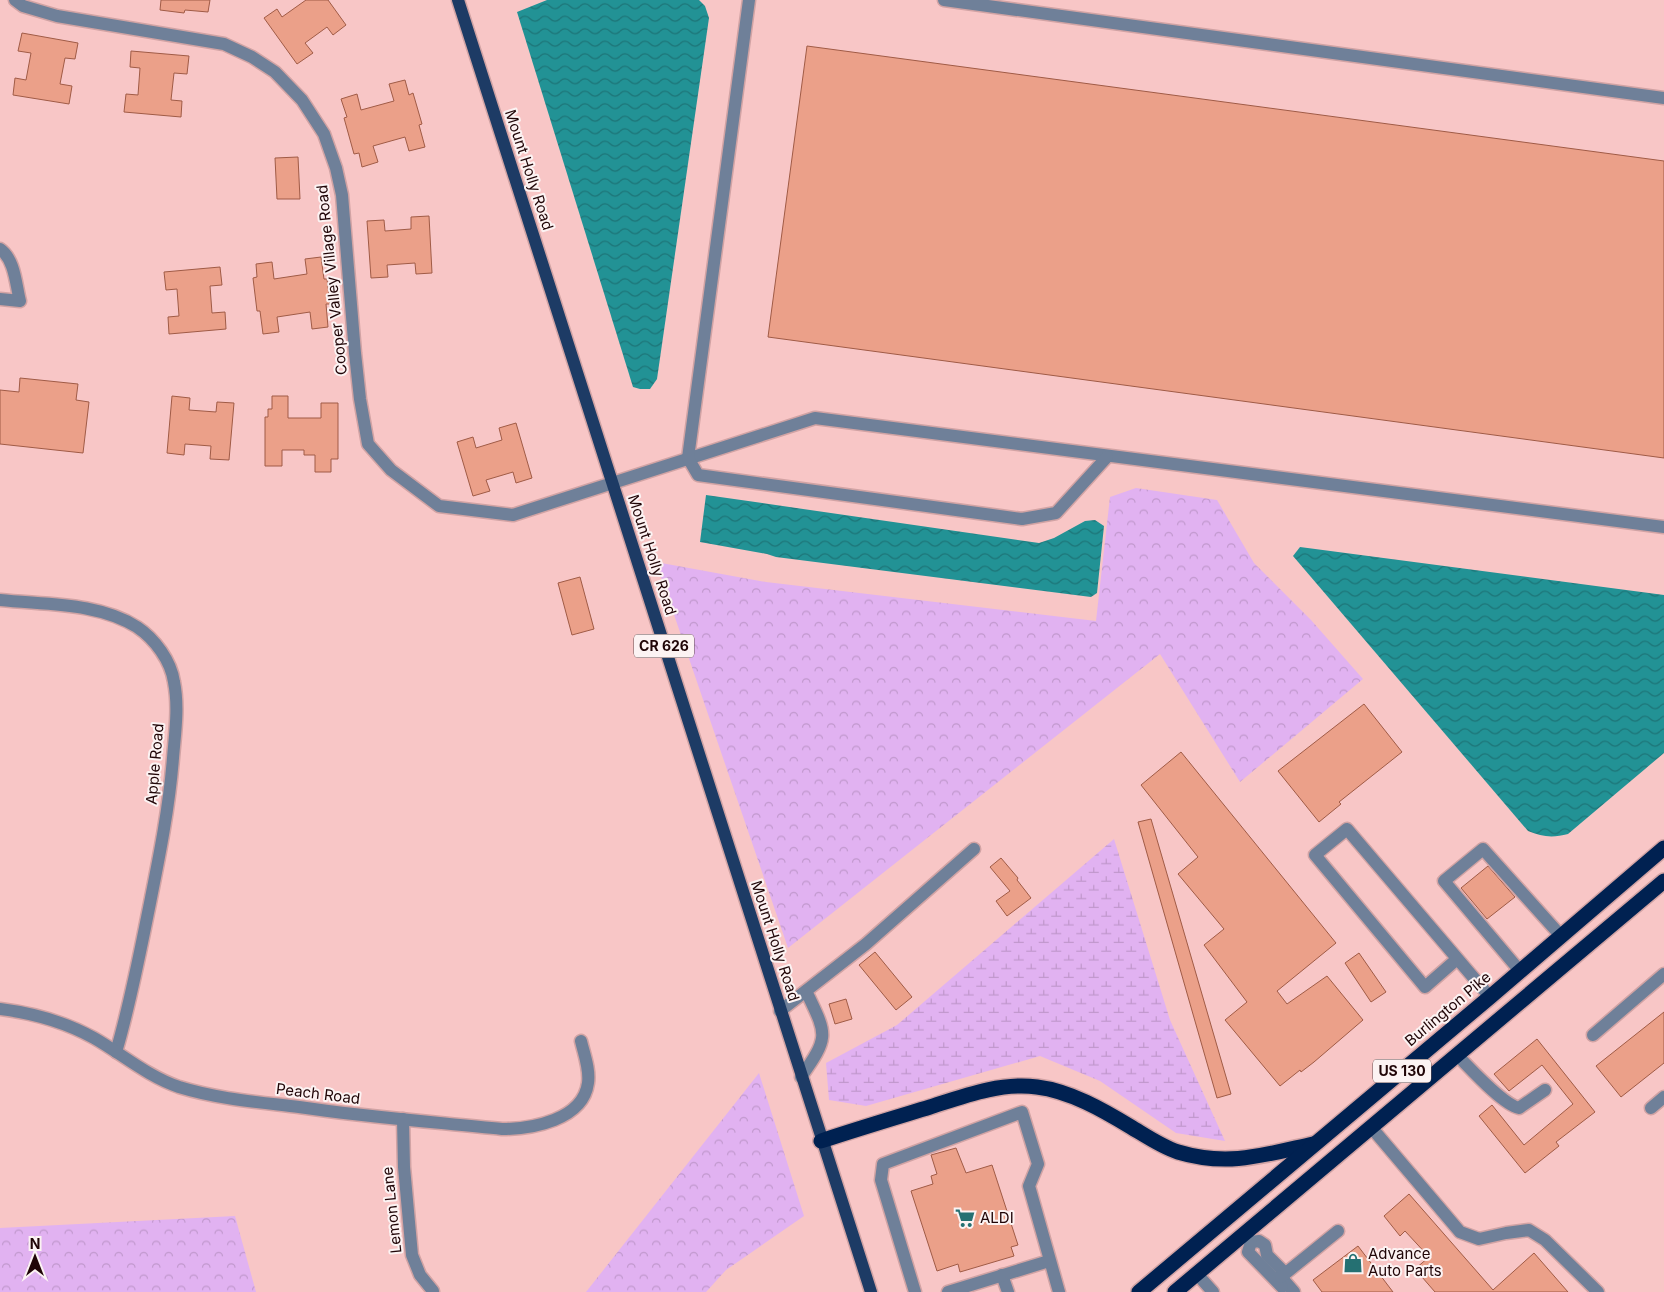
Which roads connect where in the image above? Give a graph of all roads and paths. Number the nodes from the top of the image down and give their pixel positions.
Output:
1 (15, 0) edge
2 (458, 0) edge
3 (749, 0) edge
4 (944, 0) edge
5 (1664, 98) edge
6 (0, 249) edge
7 (0, 299) edge
8 (1107, 457) junction
9 (688, 458) junction
10 (612, 484) junction
11 (1664, 527) edge
12 (0, 600) edge
13 (1664, 848) edge
14 (974, 849) dead end
15 (1664, 881) edge
16 (1561, 936) junction
17 (1457, 959) junction
18 (1520, 971) junction
19 (1664, 974) edge
20 (806, 991) junction
21 (1490, 997) junction
22 (0, 1009) edge
23 (780, 1011) junction
24 (1592, 1035) dead end
25 (581, 1041) dead end
26 (116, 1052) junction
27 (1457, 1055) junction
28 (801, 1077) junction
29 (1544, 1090) dead end
30 (1664, 1097) edge
31 (1651, 1108) dead end
32 (403, 1119) junction
33 (1371, 1127) junction
34 (821, 1141) junction
35 (1317, 1143) junction
36 (1338, 1230) dead end
37 (1248, 1238) junction
38 (1050, 1261) junction
39 (1197, 1274) junction
40 (1002, 1275) junction
41 (1282, 1277) junction
42 (433, 1290) dead end
43 (957, 1291) edge
44 (871, 1292) edge
45 (915, 1292) edge
46 (1008, 1292) edge
47 (1059, 1292) edge
48 (1139, 1292) edge
49 (1175, 1292) edge
50 (1213, 1292) edge
51 (1286, 1292) edge
52 (1294, 1292) edge
53 (1598, 1292) edge

1 - 10 street, Cooper Valley Village Road
2 - 10 main road, Mount Holly Road / CR 626
3 - 9 street
4 - 5 street
6 - 7 street
8 - 9 street, Cooper Valley Village Road
8 - 9 street
8 - 11 street, Cooper Valley Village Road
9 - 10 street, Cooper Valley Village Road
10 - 23 main road, Mount Holly Road / CR 626
12 - 26 street, Apple Road
13 - 16 highway, Burlington Pike / US 130
14 - 20 street
15 - 27 highway, US 130
16 - 18 highway, Burlington Pike / US 130
16 - 18 street
17 - 17 street
17 - 21 street
18 - 21 highway, Burlington Pike / US 130
19 - 24 street
20 - 23 street
20 - 28 street
21 - 35 highway, Burlington Pike / US 130
22 - 26 street, Peach Road
23 - 28 main road, Mount Holly Road / CR 626
25 - 32 street, Peach Road
26 - 32 street, Peach Road
27 - 29 street
27 - 33 highway, US 130
28 - 34 main road, Mount Holly Road / CR 626
30 - 31 street
32 - 42 street, Lemon Lane
33 - 37 highway, US 130
33 - 53 street
34 - 35 highway
34 - 44 main road, Mount Holly Road / CR 626
35 - 48 highway, Burlington Pike / US 130
36 - 41 street
37 - 39 highway, US 130
37 - 41 street
37 - 51 street
38 - 40 street
38 - 45 street
38 - 47 street
39 - 49 highway, US 130
39 - 50 street
40 - 43 street
40 - 46 street
41 - 52 street

